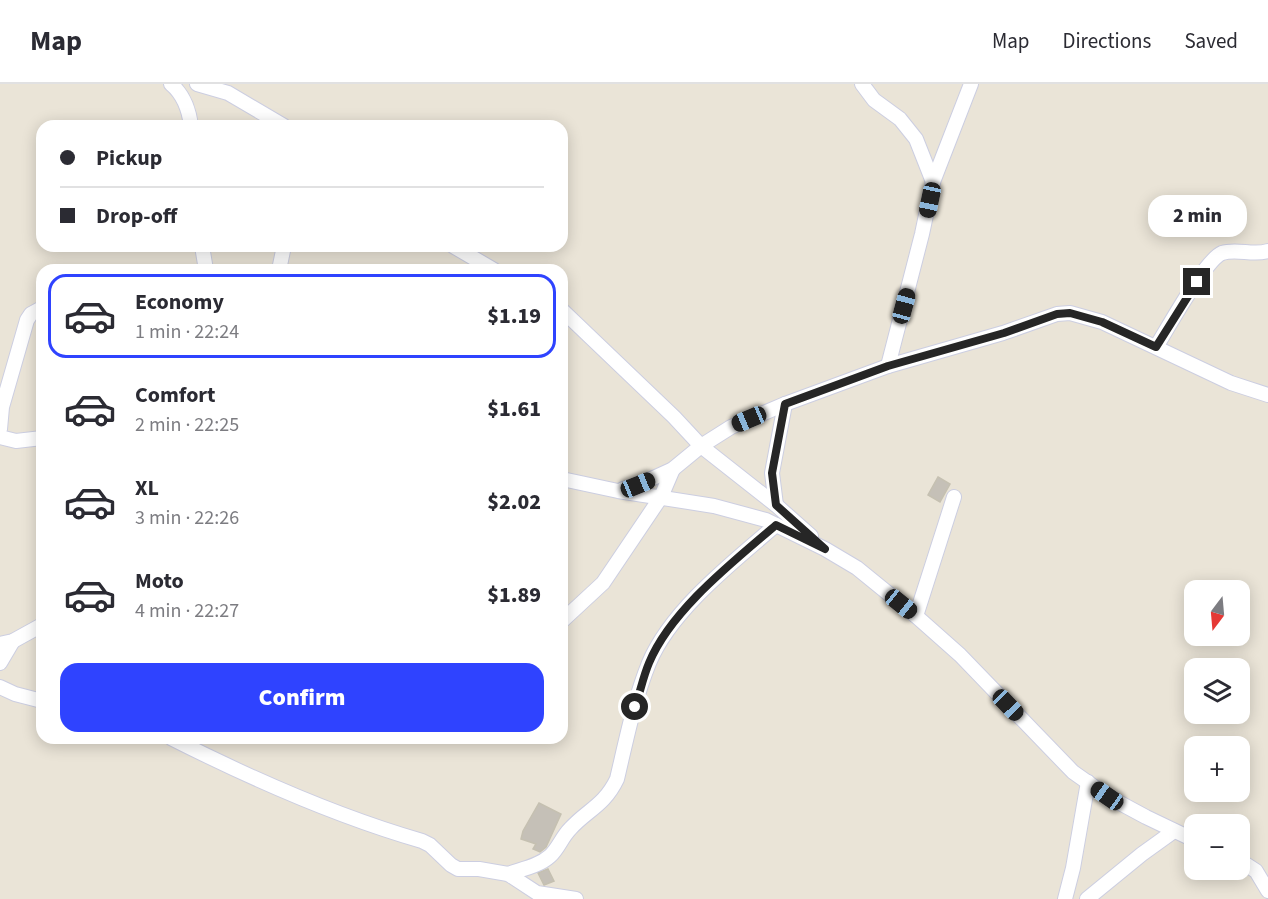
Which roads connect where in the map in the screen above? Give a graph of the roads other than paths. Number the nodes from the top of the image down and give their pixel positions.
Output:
1 (171, 84) edge
2 (197, 84) edge
3 (862, 84) edge
4 (971, 84) edge
5 (190, 120) edge
6 (274, 120) edge
7 (933, 182) junction
8 (1268, 251) edge
9 (463, 252) edge
10 (484, 264) edge
11 (36, 311) edge
12 (568, 316) edge
13 (1156, 347) junction
14 (888, 366) junction
15 (1268, 395) edge
16 (785, 404) junction
17 (0, 429) edge
18 (0, 438) edge
19 (36, 439) edge
20 (701, 446) junction
21 (673, 469) junction
22 (568, 480) edge
23 (618, 490) junction
24 (661, 497) junction
25 (954, 497) dead end
26 (776, 505) junction
27 (776, 525) junction
28 (825, 549) junction
29 (568, 615) edge
30 (916, 616) junction
31 (36, 629) edge
32 (6, 643) edge
33 (0, 663) edge
34 (0, 687) edge
35 (36, 699) edge
36 (183, 744) edge
37 (1088, 782) junction
38 (1174, 831) junction
39 (1184, 836) edge
40 (1250, 867) edge
41 (508, 873) junction
42 (1268, 891) edge
43 (576, 899) edge
44 (1065, 899) edge
45 (1087, 899) edge

1 - 5 street
2 - 6 street
3 - 7 street
4 - 7 street
7 - 14 street
8 - 13 street
9 - 10 street
11 - 17 street
12 - 20 street
13 - 14 street
13 - 15 street
14 - 16 street
16 - 20 street
16 - 26 street
18 - 19 street
20 - 21 street
20 - 26 street
21 - 23 street
21 - 24 street
22 - 23 street
23 - 24 street
24 - 27 street
24 - 29 street
25 - 30 street
26 - 28 street
27 - 28 street
27 - 41 street
28 - 30 street
30 - 37 street
31 - 32 street
32 - 33 street
34 - 35 street
36 - 41 street
37 - 38 street
37 - 44 street
38 - 39 street
38 - 45 street
40 - 42 street
41 - 43 street

